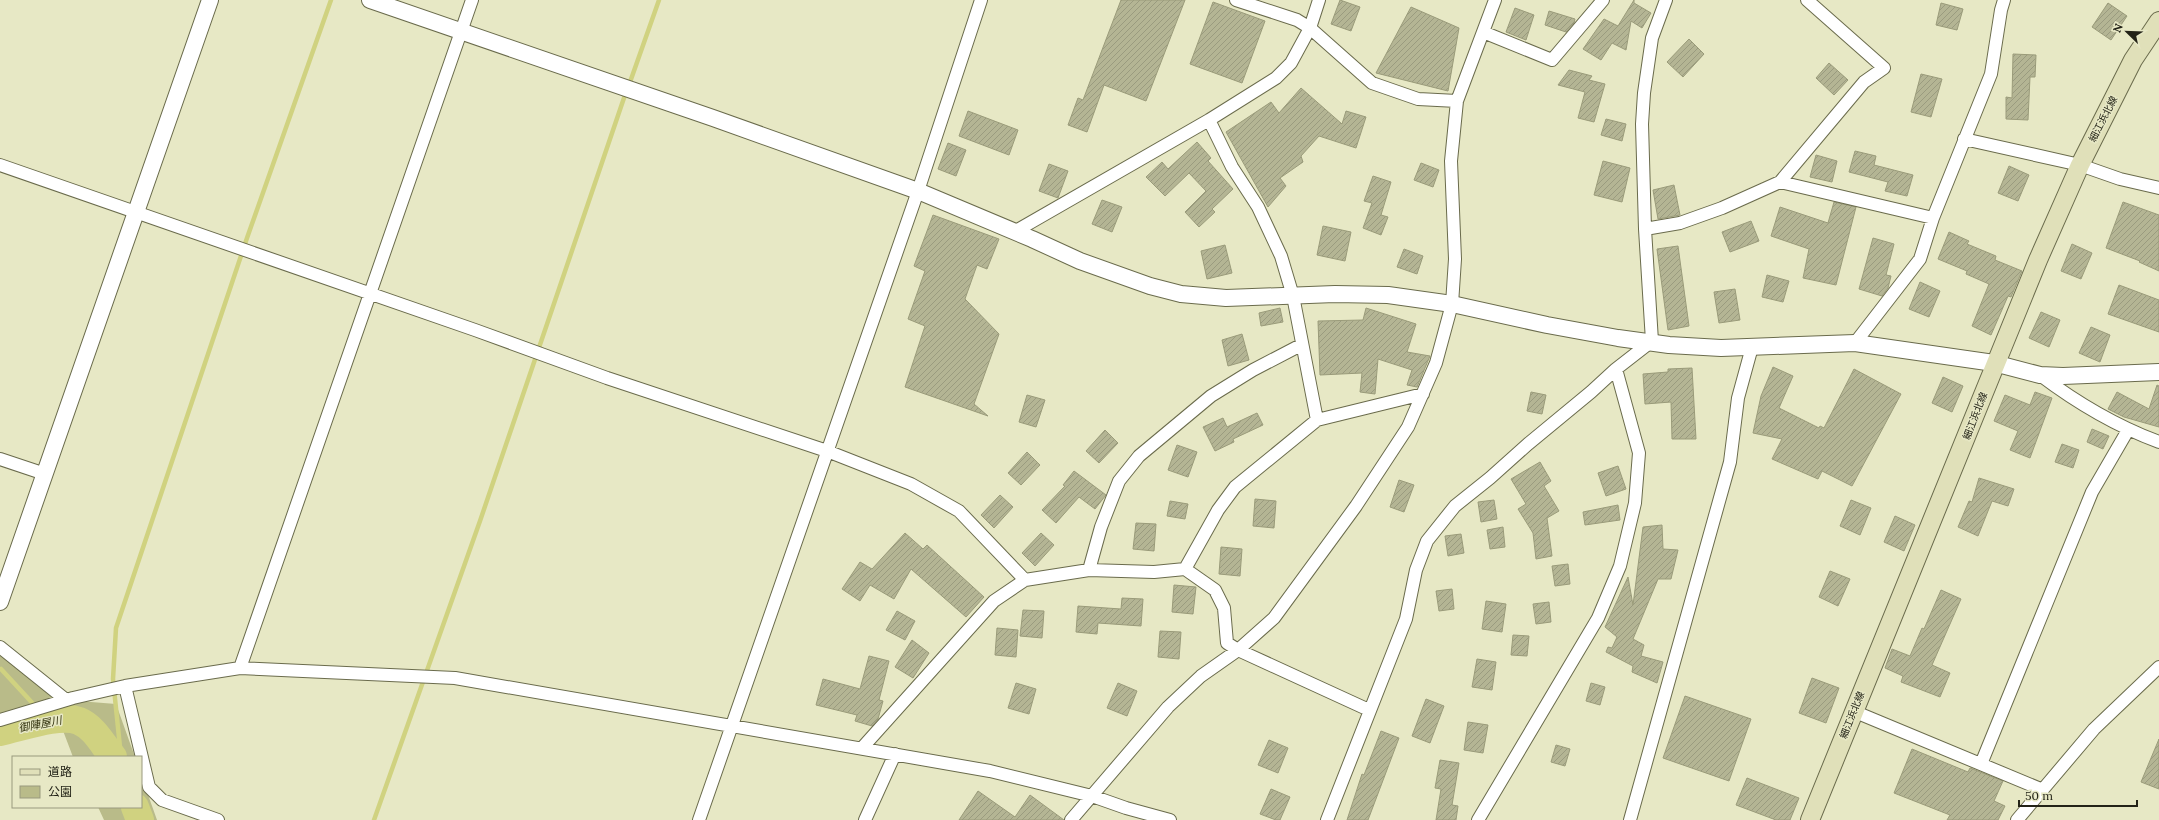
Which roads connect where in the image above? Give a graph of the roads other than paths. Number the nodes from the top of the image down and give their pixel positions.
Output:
1 (210, 0) edge
2 (370, 0) edge
3 (472, 0) edge
4 (981, 0) edge
5 (1236, 0) edge
6 (1319, 0) edge
7 (1495, 0) edge
8 (1603, 0) edge
9 (1666, 0) edge
10 (1807, 0) edge
11 (2004, 0) edge
12 (2159, 21) edge
13 (1310, 28) junction
14 (460, 32) junction
15 (1483, 32) junction
16 (1456, 101) junction
17 (1209, 120) junction
18 (1964, 139) junction
19 (0, 165) edge
20 (2080, 165) junction
21 (1780, 182) junction
22 (2159, 188) edge
23 (918, 191) junction
24 (136, 213) junction
25 (1933, 218) junction
26 (1644, 229) junction
27 (1014, 232) junction
28 (369, 294) junction
29 (1293, 296) junction
30 (1452, 304) junction
31 (1652, 341) junction
32 (1855, 343) junction
33 (1301, 345) junction
34 (1752, 347) junction
35 (1994, 363) junction
36 (1616, 368) junction
37 (2159, 372) edge
38 (2040, 375) junction
39 (1423, 394) junction
40 (1317, 420) junction
41 (2128, 430) junction
42 (2159, 442) edge
43 (826, 451) junction
44 (0, 459) edge
45 (45, 474) junction
46 (1185, 569) junction
47 (1089, 570) junction
48 (1025, 580) junction
49 (0, 602) edge
50 (0, 647) edge
51 (1238, 650) junction
52 (2159, 667) edge
53 (240, 668) junction
54 (125, 686) junction
55 (66, 700) junction
56 (1369, 710) junction
57 (1853, 711) junction
58 (0, 720) edge
59 (731, 726) junction
60 (862, 748) junction
61 (895, 754) junction
62 (142, 756) edge
63 (142, 758) edge
64 (1981, 764) junction
65 (2043, 790) junction
66 (1092, 796) junction
67 (218, 820) edge
68 (699, 820) edge
69 (865, 820) edge
70 (1071, 820) edge
71 (1170, 820) edge
72 (1327, 820) edge
73 (1478, 820) edge
74 (1630, 820) edge
75 (1810, 820) edge
76 (2017, 820) edge

1 - 24 street
2 - 14 street
3 - 14 street
4 - 23 street
5 - 13 street
6 - 13 street
7 - 15 street
8 - 15 street
9 - 26 street
10 - 21 street
11 - 18 street
12 - 20 main road, 細江浜北線
13 - 16 street
13 - 17 street
14 - 23 street
14 - 28 street
15 - 16 street
16 - 30 street
17 - 27 street
17 - 29 street
18 - 20 street
18 - 25 street
19 - 24 street
20 - 22 street
20 - 35 main road, 細江浜北線
21 - 25 street
21 - 26 street
23 - 27 street
23 - 43 street
24 - 28 street
24 - 45 street
25 - 32 street
26 - 31 street
27 - 29 street
28 - 43 street
28 - 53 street
29 - 30 street
29 - 33 street
30 - 31 street
30 - 39 street
31 - 34 street
31 - 36 street
32 - 34 street
32 - 35 street
33 - 40 street
33 - 47 street
34 - 74 street
35 - 38 street
35 - 57 main road, 細江浜北線
36 - 56 street
36 - 73 street
37 - 38 street
38 - 41 street
39 - 40 street
39 - 51 street
40 - 46 street
41 - 42 street
41 - 64 street
43 - 48 street
43 - 59 street
44 - 45 street
45 - 49 street
46 - 47 street
46 - 51 street
47 - 48 street
48 - 60 street
50 - 55 street
51 - 56 street
51 - 66 street
52 - 65 street
53 - 54 street
53 - 59 street
54 - 55 street
54 - 62 street
55 - 58 street
56 - 72 street
57 - 64 street
57 - 75 main road, 細江浜北線
59 - 60 street
59 - 68 street
60 - 61 street
61 - 66 street
61 - 69 street
63 - 67 street
64 - 65 street
65 - 76 street
66 - 70 street
66 - 71 street

